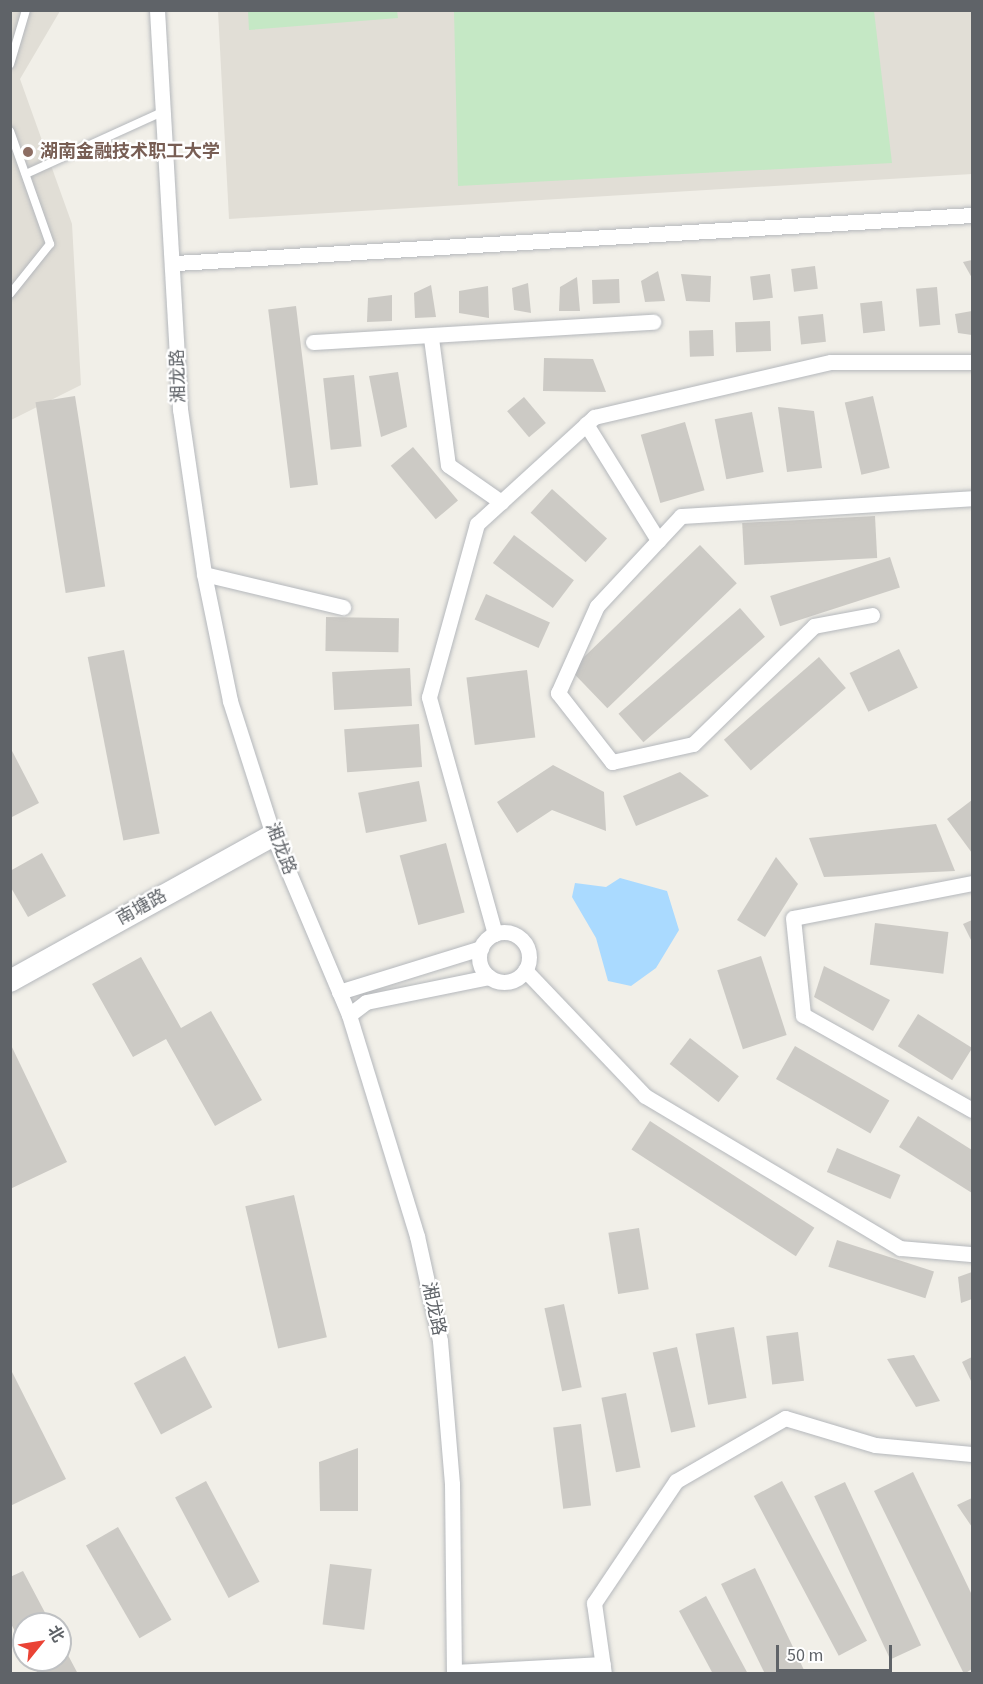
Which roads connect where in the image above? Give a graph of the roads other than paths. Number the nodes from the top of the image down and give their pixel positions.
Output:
1 (26, 10) edge
2 (157, 10) edge
3 (10, 64) edge
4 (162, 112) junction
5 (10, 131) edge
6 (26, 174) junction
7 (972, 215) edge
8 (176, 263) junction
9 (10, 294) edge
10 (653, 322) dead end
11 (431, 338) junction
12 (313, 342) dead end
13 (972, 362) edge
14 (586, 424) junction
15 (972, 498) edge
16 (501, 502) junction
17 (658, 540) junction
18 (204, 574) junction
19 (343, 607) dead end
20 (872, 615) dead end
21 (273, 835) junction
22 (972, 883) edge
23 (495, 934) junction
24 (481, 948) junction
25 (525, 970) junction
26 (489, 977) junction
27 (10, 981) edge
28 (339, 993) junction
29 (349, 1015) junction
30 (972, 1110) edge
31 (972, 1254) edge
32 (972, 1454) edge
33 (603, 1669) edge
34 (454, 1673) edge

1 - 3 lane
2 - 4 street, 湘龙路
4 - 6 lane
4 - 8 street, 湘龙路
5 - 6 lane
6 - 9 lane
7 - 8 street
8 - 18 street, 湘龙路
10 - 11 street
11 - 12 street
11 - 16 street
13 - 14 street
14 - 16 street
14 - 17 street
15 - 17 street
16 - 23 street
17 - 20 street
18 - 19 street
18 - 21 street, 湘龙路
21 - 27 street, 南塘路
21 - 28 street, 湘龙路
22 - 30 street
23 - 24 street
23 - 25 street
24 - 26 street
24 - 28 street
25 - 26 street
25 - 31 street
26 - 29 street
28 - 29 street, 湘龙路
29 - 34 street, 湘龙路
32 - 33 street
33 - 34 street

